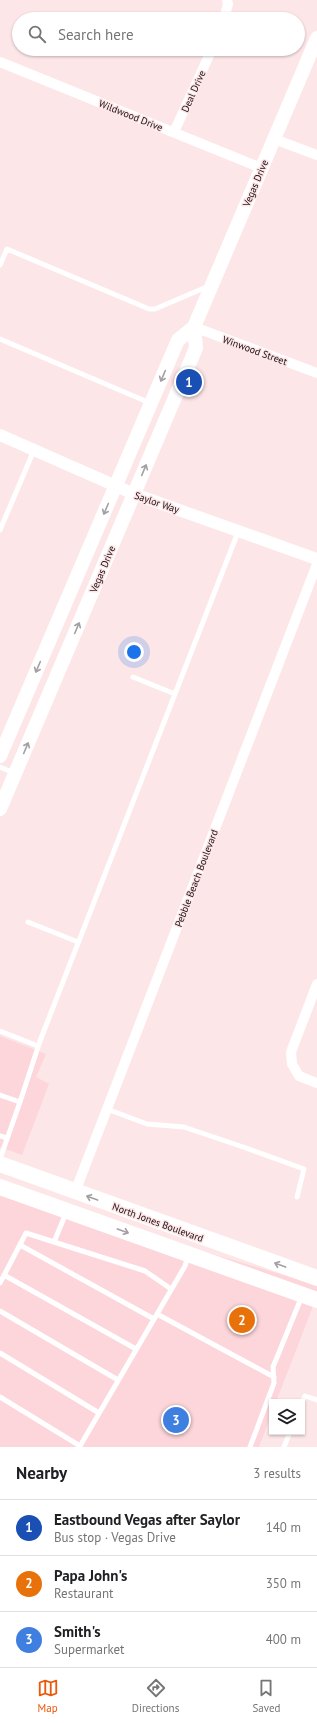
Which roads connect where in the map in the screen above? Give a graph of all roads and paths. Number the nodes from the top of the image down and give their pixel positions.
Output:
1 (227, 0) edge
2 (226, 12) edge
3 (317, 38) edge
4 (209, 56) edge
5 (0, 62) edge
6 (174, 132) junction
7 (274, 139) junction
8 (317, 155) edge
9 (262, 168) junction
10 (0, 265) edge
11 (212, 285) junction
12 (194, 327) junction
13 (0, 339) edge
14 (317, 373) edge
15 (151, 403) junction
16 (0, 435) edge
17 (34, 450) junction
18 (116, 486) junction
19 (134, 494) junction
20 (0, 530) edge
21 (238, 531) junction
22 (317, 560) edge
23 (317, 564) edge
24 (133, 677) dead end
25 (175, 694) junction
26 (0, 756) edge
27 (0, 767) edge
28 (15, 774) junction
29 (0, 810) edge
30 (28, 922) dead end
31 (78, 942) junction
32 (317, 984) edge
33 (0, 1031) edge
34 (38, 1046) junction
35 (317, 1083) edge
36 (0, 1095) edge
37 (20, 1102) junction
38 (107, 1109) junction
39 (0, 1136) edge
40 (7, 1138) junction
41 (0, 1159) edge
42 (0, 1164) edge
43 (0, 1187) edge
44 (75, 1192) junction
45 (21, 1194) junction
46 (297, 1197) dead end
47 (67, 1211) junction
48 (196, 1235) junction
49 (54, 1242) junction
50 (20, 1245) junction
51 (188, 1254) junction
52 (4, 1275) junction
53 (317, 1278) edge
54 (0, 1282) edge
55 (171, 1289) junction
56 (302, 1295) junction
57 (317, 1300) edge
58 (0, 1311) edge
59 (157, 1314) junction
60 (154, 1319) junction
61 (136, 1349) junction
62 (0, 1353) edge
63 (274, 1377) junction
64 (118, 1380) junction
65 (0, 1397) edge
66 (304, 1399) edge
67 (317, 1400) edge
68 (99, 1413) junction
69 (289, 1435) edge
70 (250, 1447) edge
71 (284, 1447) edge

1 - 2 street
3 - 7 main road, Vegas Drive
4 - 6 street, Deal Drive
5 - 6 street, Wildwood Drive
6 - 9 street, Wildwood Drive
7 - 8 street
7 - 9 main road, Vegas Drive
9 - 11 main road, Vegas Drive
10 - 11 lane
11 - 12 main road, Vegas Drive
12 - 14 street, Winwood Street
12 -> 15 main road, Vegas Drive
19 -> 12 main road, Vegas Drive
13 - 15 lane
15 - 18 main road, Vegas Drive
16 - 17 street, Saylor Way
17 - 18 street, Saylor Way
17 - 20 lane
18 - 19 street, Saylor Way
18 -> 26 main road, Vegas Drive
19 - 21 street, Saylor Way
28 -> 19 main road, Vegas Drive
21 - 22 street, Saylor Way
21 - 25 lane
23 - 38 street, Pebble Beach Boulevard
24 - 25 lane
25 - 31 lane
27 - 28 lane
28 - 29 main road, Vegas Drive
30 - 31 lane
31 - 34 lane
32 - 35 street
33 - 34 lane
34 - 37 lane
36 - 37 lane
37 - 40 lane
38 - 44 street, Pebble Beach Boulevard
38 - 46 lane
39 - 40 lane
40 - 41 lane
42 - 44 main road, North Jones Boulevard
43 - 45 main road, North Jones Boulevard
44 - 45 main road
48 -> 44 main road, North Jones Boulevard
45 - 47 main road, North Jones Boulevard
47 - 49 lane
47 -> 51 main road, North Jones Boulevard
48 - 51 main road
53 -> 48 main road, North Jones Boulevard
49 - 50 lane
49 - 55 lane
50 - 52 lane
50 - 60 lane
51 - 55 lane
51 - 56 main road, North Jones Boulevard
52 - 54 lane
52 - 61 lane
55 - 59 lane
56 - 57 main road, North Jones Boulevard
56 - 63 lane
58 - 64 lane
59 - 60 lane
59 - 63 lane
60 - 61 lane
61 - 64 lane
62 - 68 lane
63 - 70 lane
64 - 68 lane
65 - 68 lane
66 - 67 lane
69 - 71 lane

